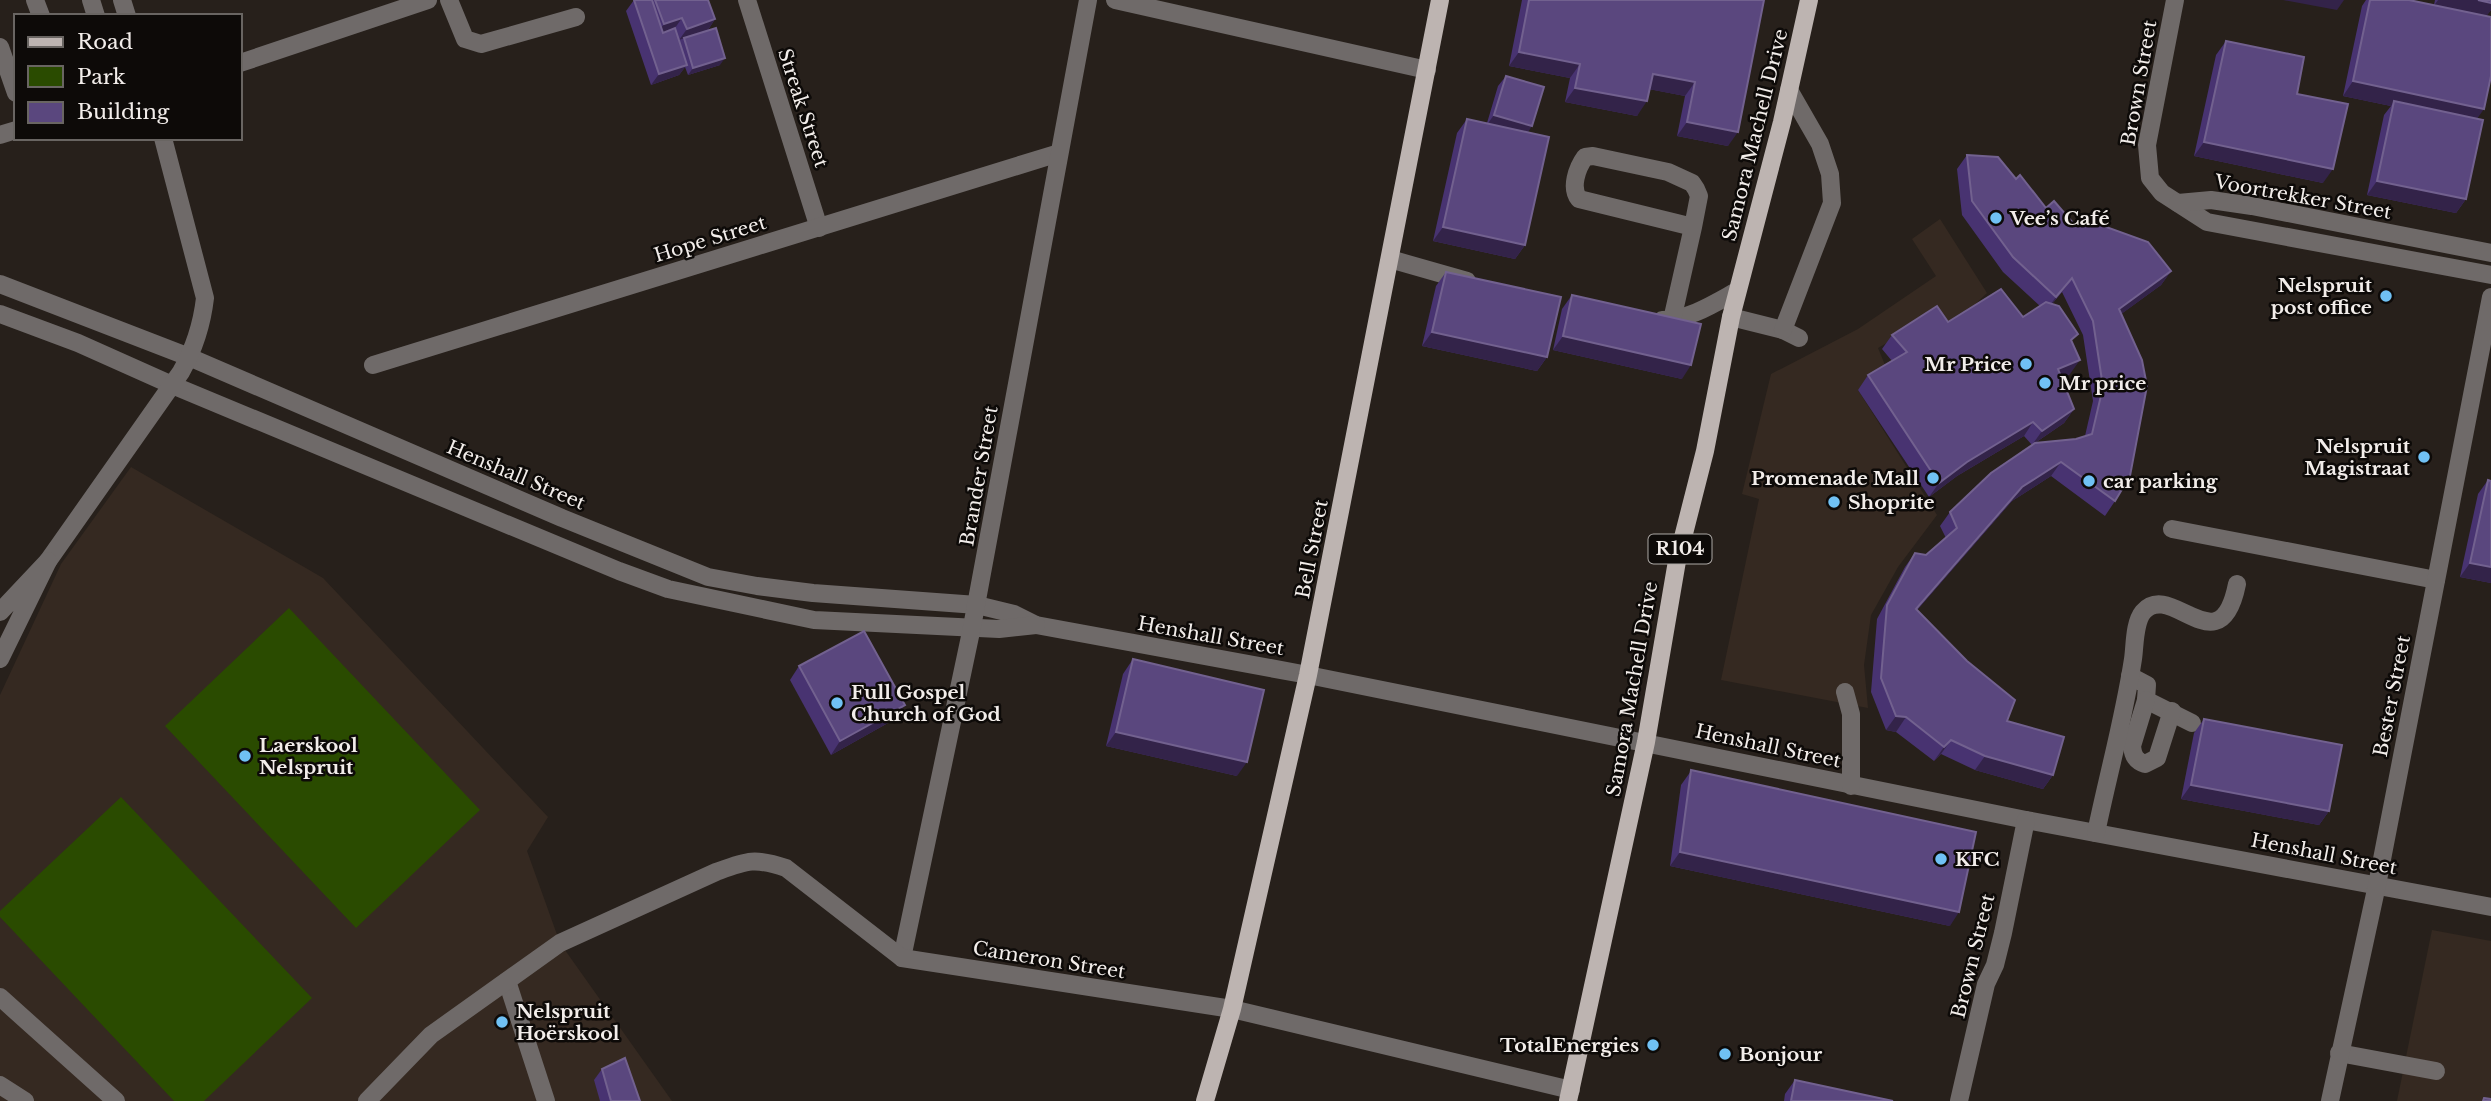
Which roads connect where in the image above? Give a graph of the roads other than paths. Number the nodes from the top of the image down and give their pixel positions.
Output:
1 (428, 0) edge
2 (449, 0) edge
3 (747, 0) edge
4 (1088, 0) edge
5 (1115, 0) edge
6 (1172, 0) edge
7 (1440, 0) edge
8 (1809, 0) edge
9 (2175, 0) edge
10 (576, 17) dead end
11 (1191, 17) junction
12 (0, 47) edge
13 (242, 62) edge
14 (1427, 70) junction
15 (14, 87) edge
16 (1789, 89) junction
17 (164, 140) edge
18 (1059, 153) junction
19 (2178, 202) junction
20 (1693, 227) junction
21 (819, 228) junction
22 (2491, 253) edge
23 (1390, 259) junction
24 (2491, 275) edge
25 (0, 284) edge
26 (1487, 286) edge
27 (1737, 291) junction
28 (2491, 297) edge
29 (1731, 317) junction
30 (5, 320) edge
31 (1643, 320) edge
32 (1672, 320) junction
33 (373, 365) dead end
34 (181, 371) junction
35 (2172, 528) dead end
36 (48, 561) junction
37 (2436, 580) junction
38 (2237, 584) dead end
39 (976, 605) junction
40 (0, 612) edge
41 (1036, 625) junction
42 (972, 627) junction
43 (0, 659) edge
44 (1308, 675) junction
45 (2130, 676) junction
46 (1845, 692) dead end
47 (2146, 700) junction
48 (2172, 711) junction
49 (2192, 723) dead end
50 (1646, 742) junction
51 (1851, 786) junction
52 (2026, 820) junction
53 (2096, 833) junction
54 (2377, 885) junction
55 (2491, 907) edge
56 (902, 958) junction
57 (507, 981) junction
58 (0, 997) edge
59 (1232, 1009) junction
60 (2339, 1053) junction
61 (2436, 1071) dead end
62 (0, 1085) edge
63 (1570, 1096) edge
64 (24, 1101) edge
65 (116, 1101) edge
66 (367, 1101) edge
67 (546, 1101) edge
68 (1205, 1101) edge
69 (1959, 1101) edge
70 (2329, 1101) edge

1 - 13 street
2 - 10 street
3 - 21 street, Streak Street
4 - 18 street, Brander Street
5 - 11 street
6 - 11 street
7 - 14 main road, Bell Street
8 - 16 main road, Samora Machell Drive / R104
9 - 19 street, Brown Street
11 - 14 street
12 - 15 street
14 - 23 main road, Bell Street
16 - 27 main road, Samora Machell Drive / R104
16 - 29 street
17 - 34 street
18 - 21 street, Hope Street
18 - 39 street, Brander Street
19 - 22 street, Voortrekker Street
19 - 24 street, Voortrekker Street
20 - 20 street
20 - 32 street
21 - 33 street, Hope Street
23 - 26 street
23 - 44 main road, Bell Street
25 - 34 street, Henshall Street
27 - 29 main road, Samora Machell Drive / R104
27 - 32 street
28 - 37 street, Bester Street
29 - 50 main road, Samora Machell Drive / R104
30 - 34 street, Henshall Street
31 - 32 street
34 - 36 street
34 - 39 street, Henshall Street
34 - 42 street, Henshall Street
35 - 37 street
36 - 40 street
36 - 43 street
37 - 54 street, Bester Street
38 - 45 street
39 - 41 street, Henshall Street
39 - 42 street, Brander Street
41 - 42 street, Henshall Street
41 - 44 street, Henshall Street
42 - 56 street, Brander Street
44 - 50 street, Henshall Street
44 - 59 main road, Bell Street
45 - 47 street
45 - 53 street
46 - 51 street
47 - 48 street
47 - 48 street
48 - 49 street
50 - 51 street, Henshall Street
50 - 63 main road, Samora Machell Drive / R104
51 - 52 street, Henshall Street
52 - 53 street, Henshall Street
52 - 69 street, Brown Street
53 - 54 street, Henshall Street
54 - 55 street, Henshall Street
54 - 60 street, Bester Street
56 - 57 street, Cameron Street
56 - 59 street, Cameron Street
57 - 66 street, Cameron Street
57 - 67 street
58 - 65 street
59 - 63 street, Cameron Street
59 - 68 main road, Bell Street
60 - 61 street
60 - 70 street, Bester Street
62 - 64 street

